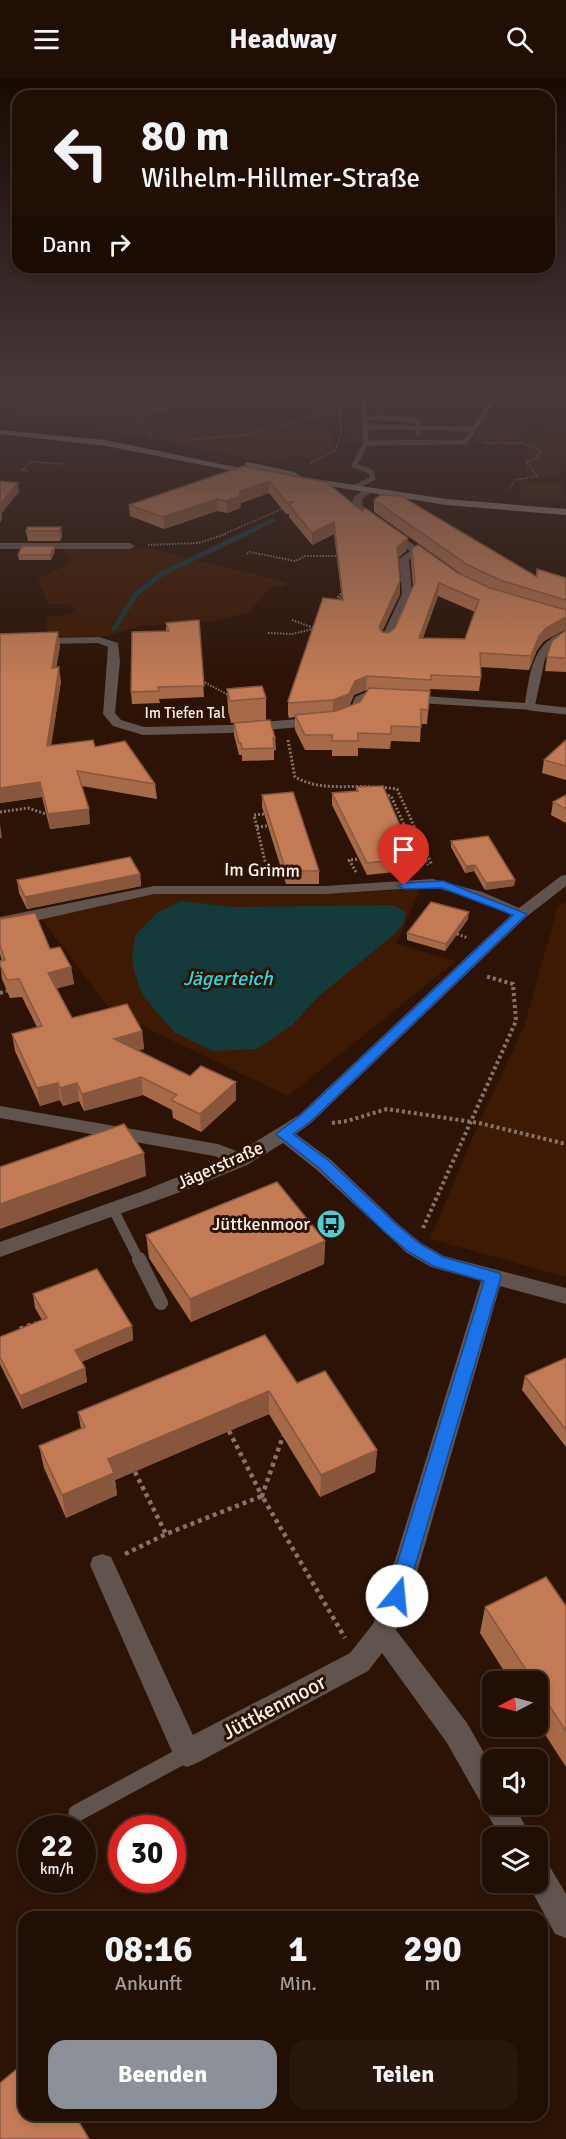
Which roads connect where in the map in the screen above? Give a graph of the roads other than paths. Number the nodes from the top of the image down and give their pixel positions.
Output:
1 (338, 485) edge
2 (359, 485) edge
3 (354, 488) junction
4 (368, 491) junction
5 (566, 512) edge
6 (0, 546) edge
7 (130, 546) road end
8 (416, 551) junction
9 (441, 568) edge
10 (566, 634) edge
11 (386, 640) edge
12 (0, 642) edge
13 (530, 707) junction
14 (566, 711) edge
15 (566, 879) edge
16 (521, 914) junction
17 (0, 922) edge
18 (0, 1112) edge
19 (283, 1134) junction
20 (240, 1160) junction
21 (113, 1209) junction
22 (0, 1250) edge
23 (493, 1277) junction
24 (566, 1296) edge
25 (161, 1303) dead end
26 (102, 1565) road end
27 (382, 1632) junction
28 (187, 1754) junction
29 (482, 1777) edge
30 (77, 1813) dead end
31 (548, 1891) edge
32 (566, 1923) edge

1 - 3 main road
2 - 3 lane
3 - 4 main road
4 - 5 main road
4 - 8 street
6 - 7 street
8 - 9 street
8 - 11 street
10 - 13 street
12 - 13 street, Im Tiefen Tal
13 - 14 lane
15 - 16 street, Jägerstraße
16 - 17 street, Im Grimm
16 - 19 street, Jägerstraße
18 - 20 street
19 - 20 street, Jägerstraße
19 - 23 street
20 - 21 street, Jägerstraße
21 - 22 street, Jägerstraße
21 - 25 lane
23 - 24 street
23 - 27 street, Jüttkenmoor
26 - 28 street
27 - 28 street, Jüttkenmoor
27 - 29 street
28 - 30 lane, Jüttkenmoor
31 - 32 street

